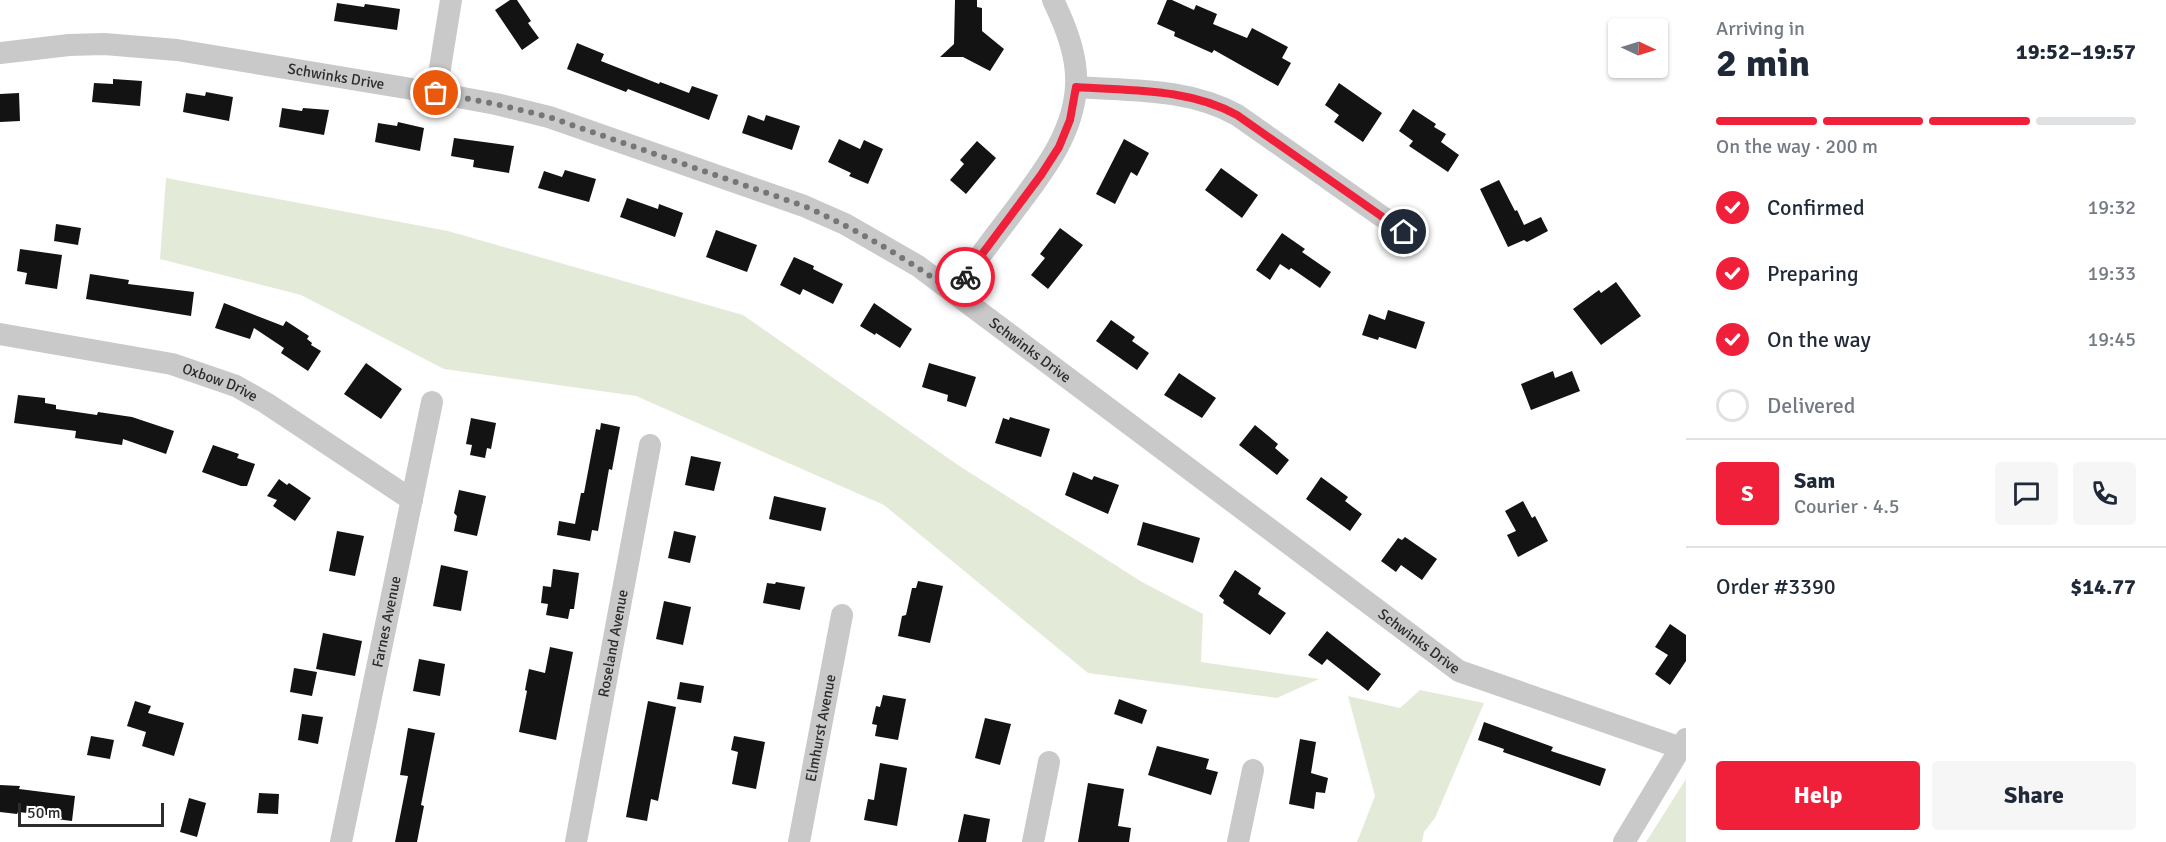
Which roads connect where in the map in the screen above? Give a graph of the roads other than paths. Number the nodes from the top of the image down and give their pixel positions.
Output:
1 (451, 0) edge
2 (1053, 0) edge
3 (0, 53) edge
4 (1076, 87) junction
5 (436, 93) junction
6 (1404, 232) dead end
7 (953, 292) junction
8 (0, 334) edge
9 (432, 402) dead end
10 (650, 445) dead end
11 (412, 500) junction
12 (842, 615) dead end
13 (1683, 743) edge
14 (1049, 762) dead end
15 (1253, 770) dead end
16 (341, 842) edge
17 (576, 842) edge
18 (799, 842) edge
19 (1033, 842) edge
20 (1238, 842) edge
21 (1624, 842) edge

1 - 5 street
2 - 4 street
3 - 5 street, Schwinks Drive
4 - 6 street
4 - 7 street
5 - 7 street, Schwinks Drive
7 - 13 street, Schwinks Drive
8 - 11 street, Oxbow Drive
9 - 11 street, Farnes Avenue
10 - 17 street, Roseland Avenue
11 - 16 street, Farnes Avenue
12 - 18 street, Elmhurst Avenue
13 - 21 street
14 - 19 street
15 - 20 street

